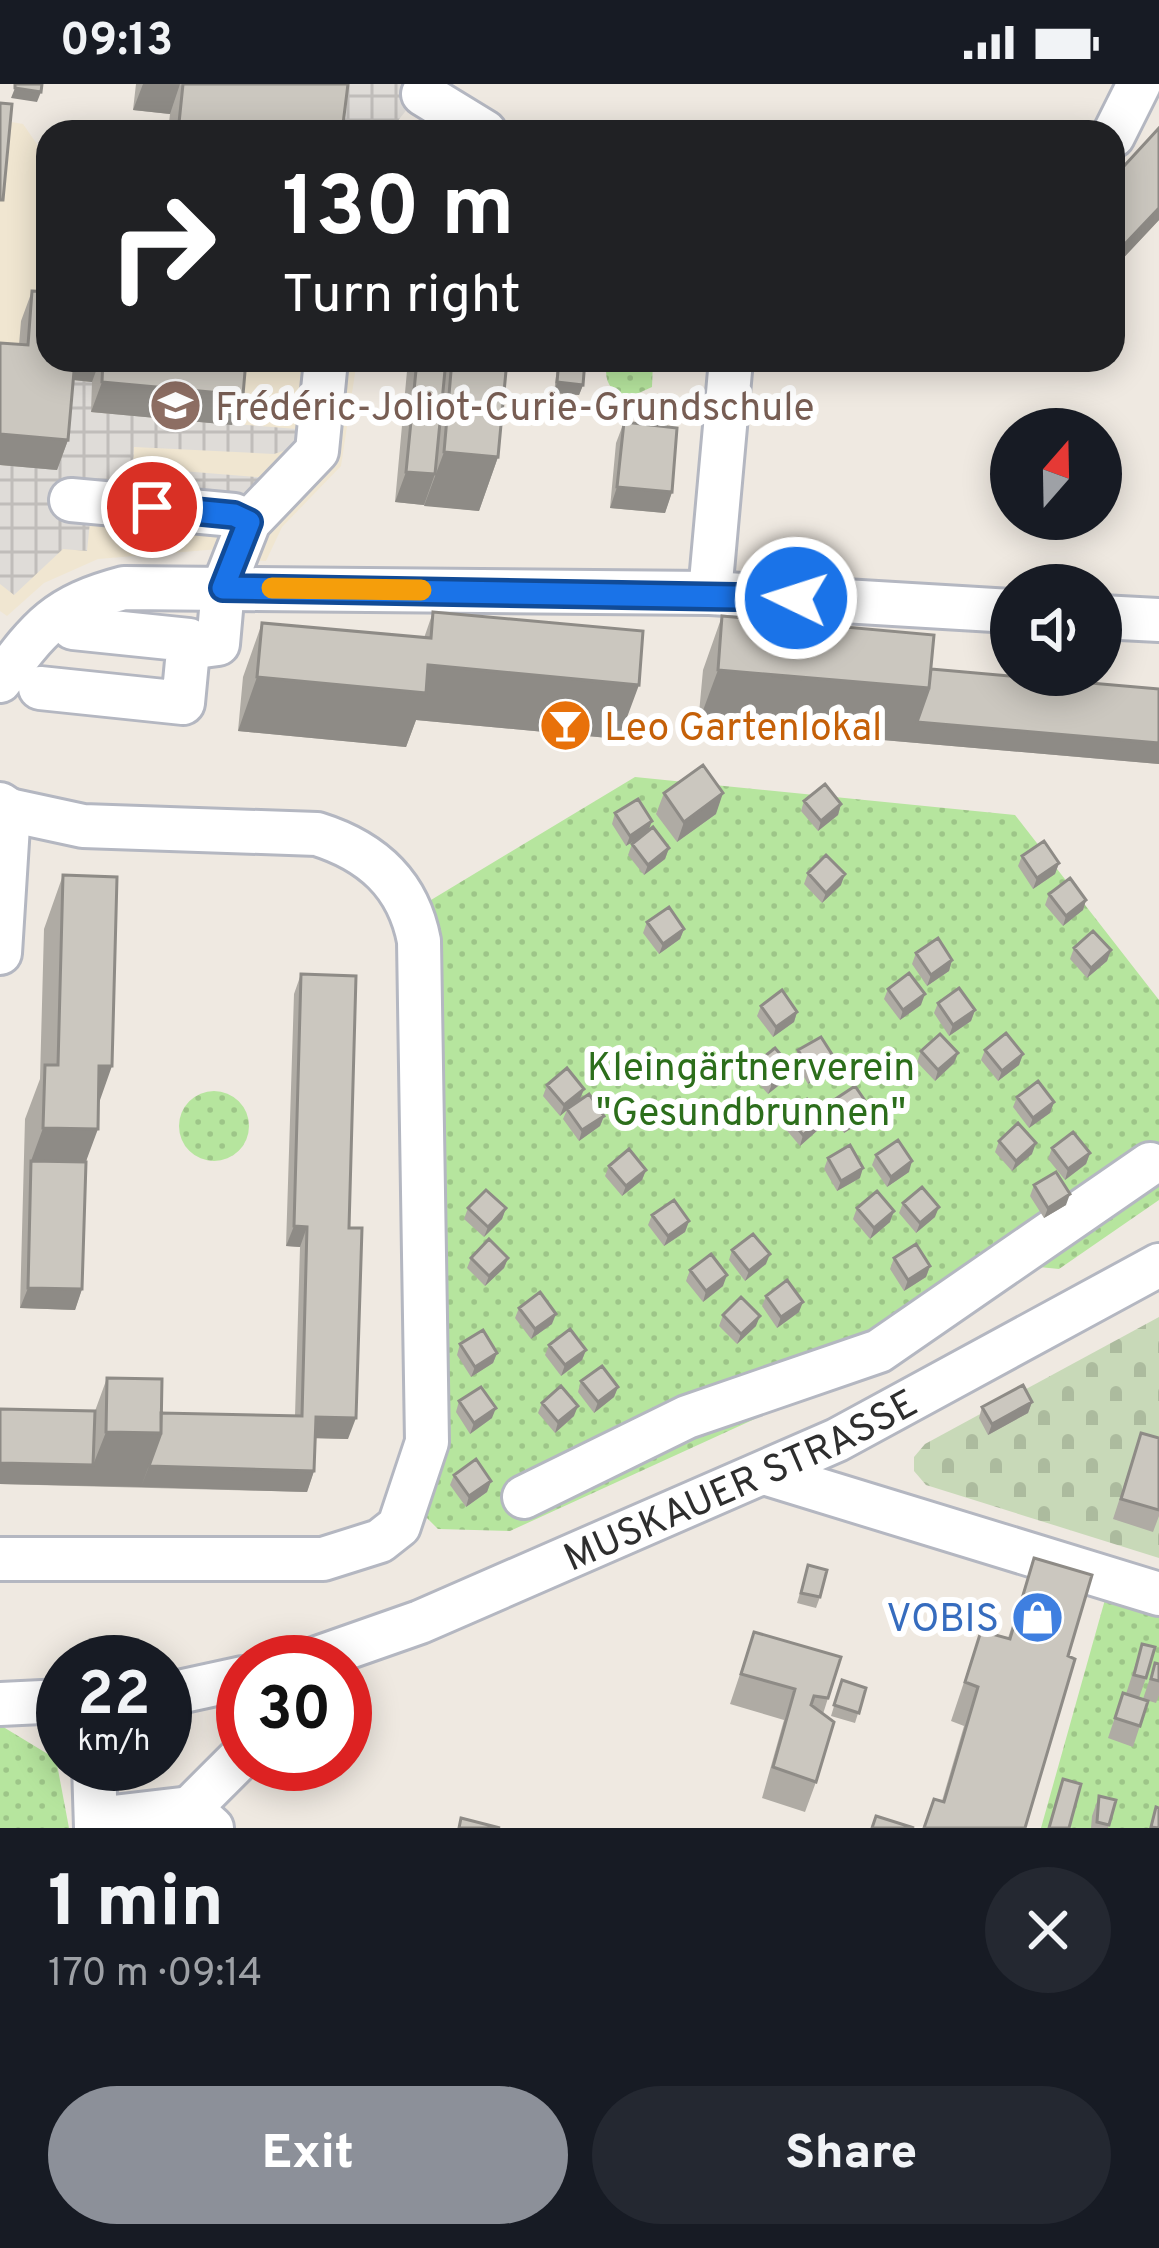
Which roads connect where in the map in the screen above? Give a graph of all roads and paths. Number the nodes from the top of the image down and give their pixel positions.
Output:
1 (1139, 84) edge
2 (423, 94) dead end
3 (465, 120) edge
4 (1121, 120) edge
5 (325, 372) edge
6 (730, 372) edge
7 (71, 500) dead end
8 (249, 522) junction
9 (223, 588) junction
10 (710, 593) junction
11 (990, 610) edge
12 (1122, 618) edge
13 (1159, 620) edge
14 (73, 628) dead end
15 (13, 636) edge
16 (188, 648) junction
17 (20, 685) edge
18 (5, 807) edge
19 (0, 953) edge
20 (1150, 1164) dead end
21 (1159, 1265) edge
22 (879, 1351) junction
23 (904, 1406) junction
24 (837, 1440) junction
25 (764, 1473) junction
26 (524, 1497) dead end
27 (864, 1503) junction
28 (0, 1559) edge
29 (1159, 1594) edge
30 (372, 1639) edge
31 (36, 1702) edge
32 (0, 1704) edge
33 (95, 1791) edge
34 (219, 1791) edge
35 (201, 1818) edge
36 (96, 1823) edge

1 - 4 street
2 - 3 street
5 - 8 street
6 - 10 street
7 - 8 street
8 - 9 street
9 - 10 street
9 - 15 street
9 - 16 street
10 - 11 street
12 - 13 street
14 - 16 street
15 - 17 street
16 - 17 street
18 - 19 street
18 - 28 street
20 - 22 street
21 - 23 street, MUSKAUER STRASSE
22 - 23 street
22 - 26 street
23 - 24 street, MUSKAUER STRASSE
24 - 25 street, MUSKAUER STRASSE
24 - 27 street
25 - 27 street
25 - 30 street, MUSKAUER STRASSE
27 - 29 street
31 - 32 street
33 - 36 street
34 - 35 street
35 - 36 street

